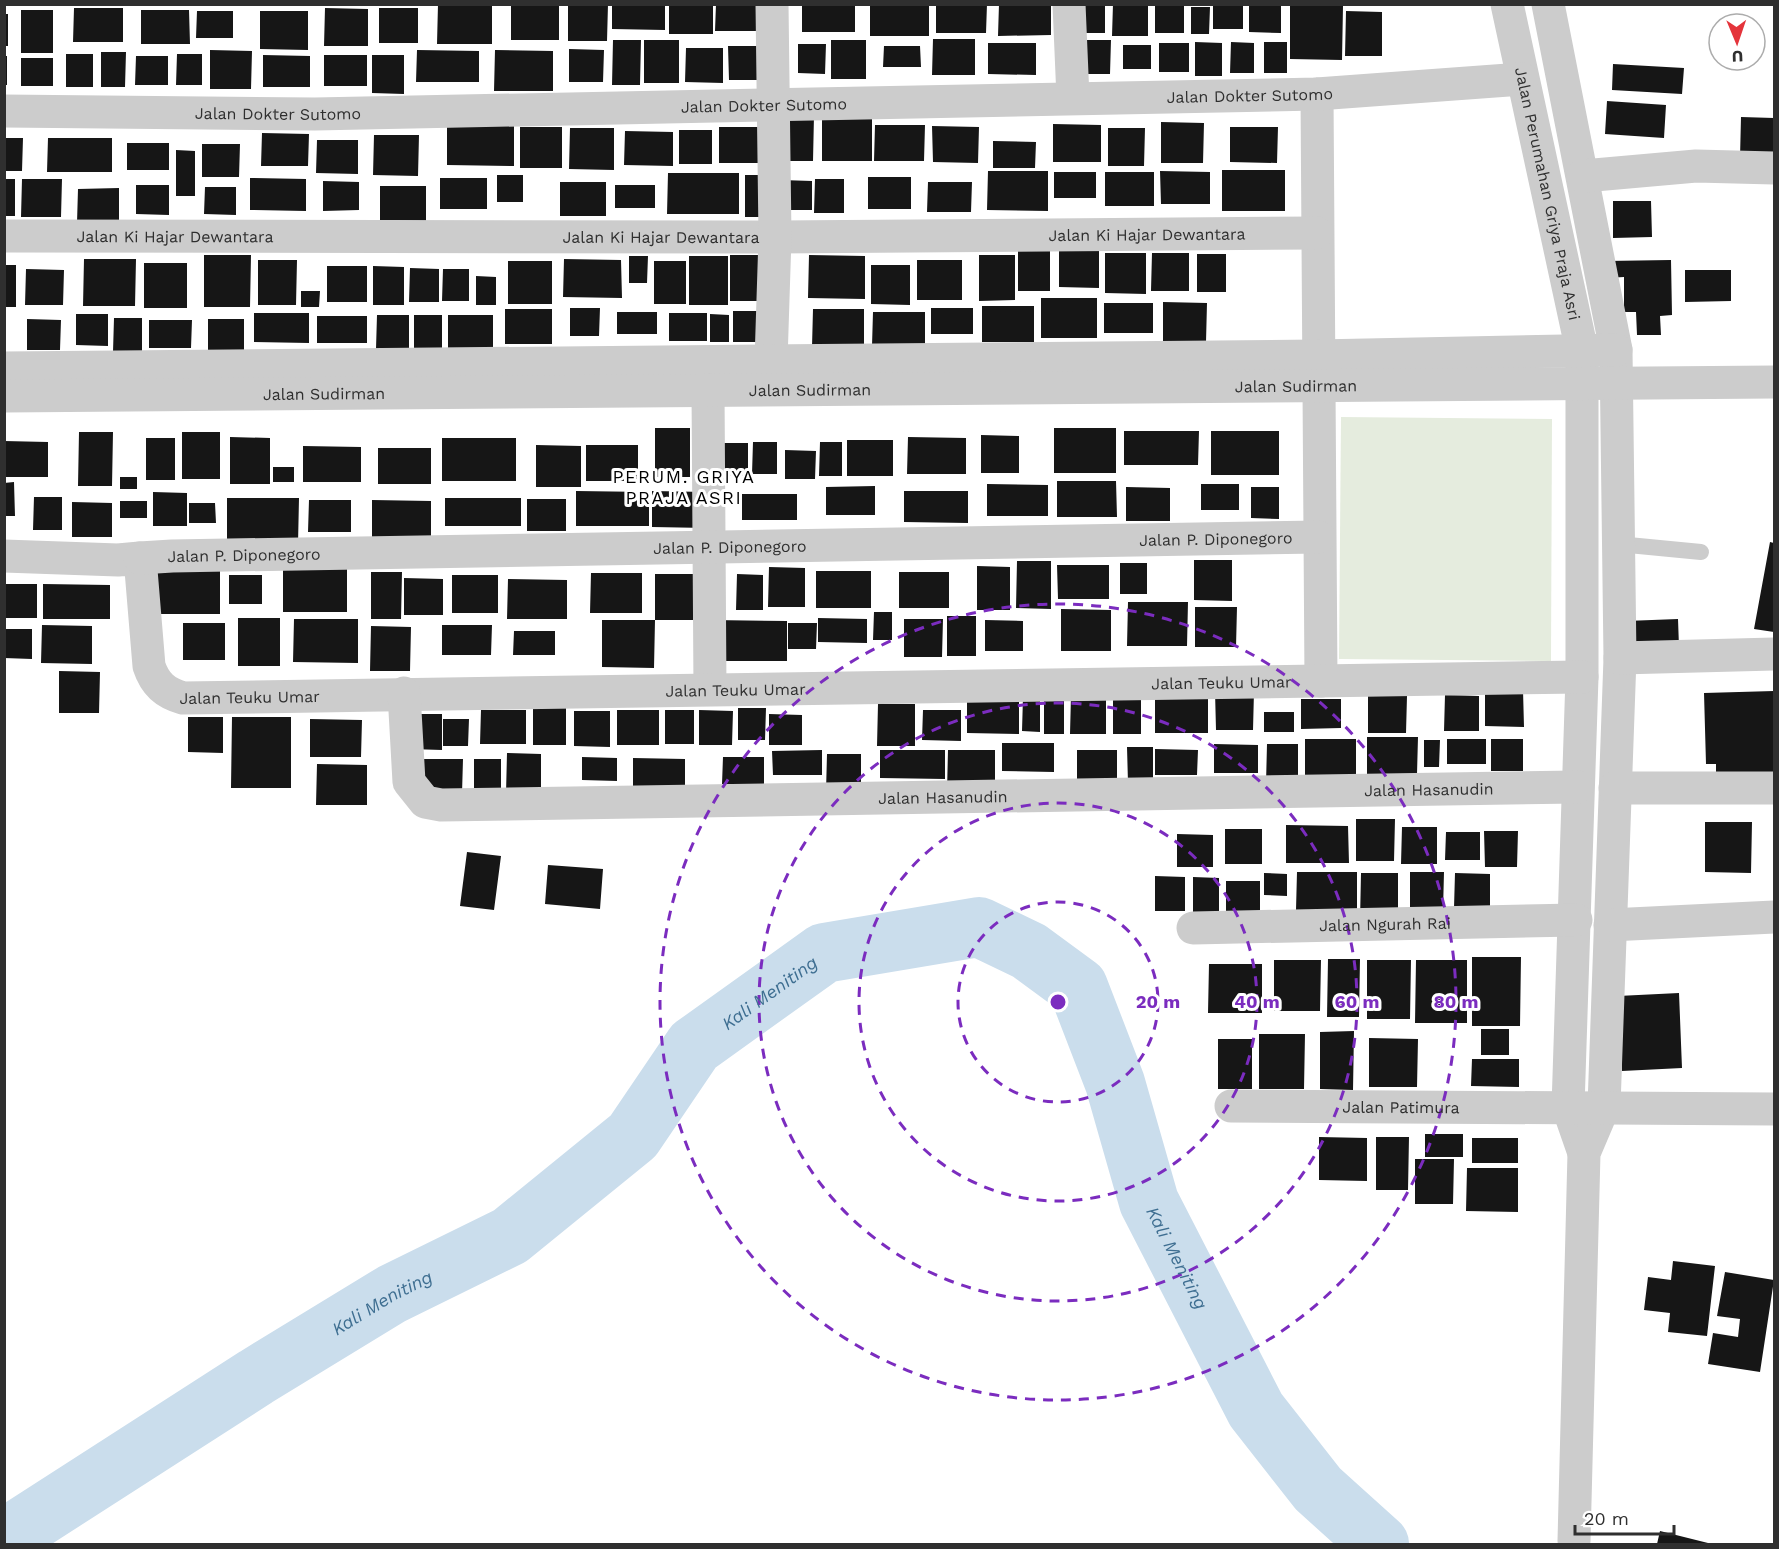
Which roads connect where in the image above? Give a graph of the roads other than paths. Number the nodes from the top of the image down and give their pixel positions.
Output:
1 (772, 4) edge
2 (1069, 4) edge
3 (1507, 4) edge
4 (1548, 4) edge
5 (1522, 80) junction
6 (1317, 94) junction
7 (1074, 98) junction
8 (773, 105) junction
9 (4, 111) edge
10 (1774, 168) edge
11 (1583, 176) junction
12 (1317, 233) junction
13 (4, 236) edge
14 (775, 237) junction
15 (1616, 350) junction
16 (771, 361) junction
17 (1583, 367) junction
18 (4, 368) edge
19 (1317, 370) junction
20 (1774, 382) edge
21 (1616, 383) junction
22 (708, 390) junction
23 (4, 396) edge
24 (1319, 537) junction
25 (1618, 544) junction
26 (708, 547) junction
27 (1701, 552) dead end
28 (4, 556) edge
29 (140, 558) junction
30 (1774, 654) edge
31 (1620, 658) junction
32 (1582, 676) junction
33 (1321, 681) junction
34 (710, 689) junction
35 (404, 693) junction
36 (1577, 787) junction
37 (1615, 788) junction
38 (1774, 788) edge
39 (1774, 917) edge
40 (1576, 920) junction
41 (1610, 925) junction
42 (1193, 928) dead end
43 (1232, 1106) dead end
44 (1604, 1106) junction
45 (1568, 1107) junction
46 (1774, 1109) edge
47 (1584, 1153) junction
48 (1574, 1541) dead end

1 - 8 street
2 - 7 street
3 - 5 street, Jalan Perumahan Griya Praja Asri
4 - 11 street
5 - 6 street, Jalan Dokter Sutomo
5 - 17 street, Jalan Perumahan Griya Praja Asri
6 - 7 street, Jalan Dokter Sutomo
6 - 12 street
7 - 8 street, Jalan Dokter Sutomo
8 - 9 street, Jalan Dokter Sutomo
8 - 14 street
10 - 11 street
11 - 15 street
12 - 14 street, Jalan Ki Hajar Dewantara
12 - 19 street
13 - 14 street, Jalan Ki Hajar Dewantara
14 - 16 street
15 - 17 street
15 - 21 street
16 - 18 street
16 - 19 street
17 - 19 street, Jalan Sudirman
17 - 21 street, Jalan Sudirman
17 - 32 street, Jalan Perumahan Griya Praja Asri
19 - 22 street, Jalan Sudirman
19 - 24 street
20 - 21 street, Jalan Sudirman
21 - 25 street
22 - 23 street, Jalan Sudirman
22 - 26 street
24 - 26 street, Jalan P. Diponegoro
24 - 33 street
25 - 27 lane
25 - 31 street
26 - 29 street, Jalan P. Diponegoro
26 - 34 street
28 - 29 street
29 - 35 street, Jalan Teuku Umar
30 - 31 street
31 - 37 street
32 - 33 street, Jalan Teuku Umar
32 - 36 street, Jalan Perumahan Griya Praja Asri
33 - 34 street, Jalan Teuku Umar
34 - 35 street, Jalan Teuku Umar
35 - 36 street, Jalan Hasanudin
36 - 40 street, Jalan Perumahan Griya Praja Asri
37 - 38 street
37 - 41 street
39 - 41 street
40 - 42 street, Jalan Ngurah Rai
40 - 45 street, Jalan Perumahan Griya Praja Asri
41 - 44 street
43 - 45 street, Jalan Patimura
44 - 45 street, Jalan Patimura
44 - 46 street, Jalan Patimura
44 - 47 street
45 - 47 street
47 - 48 street

